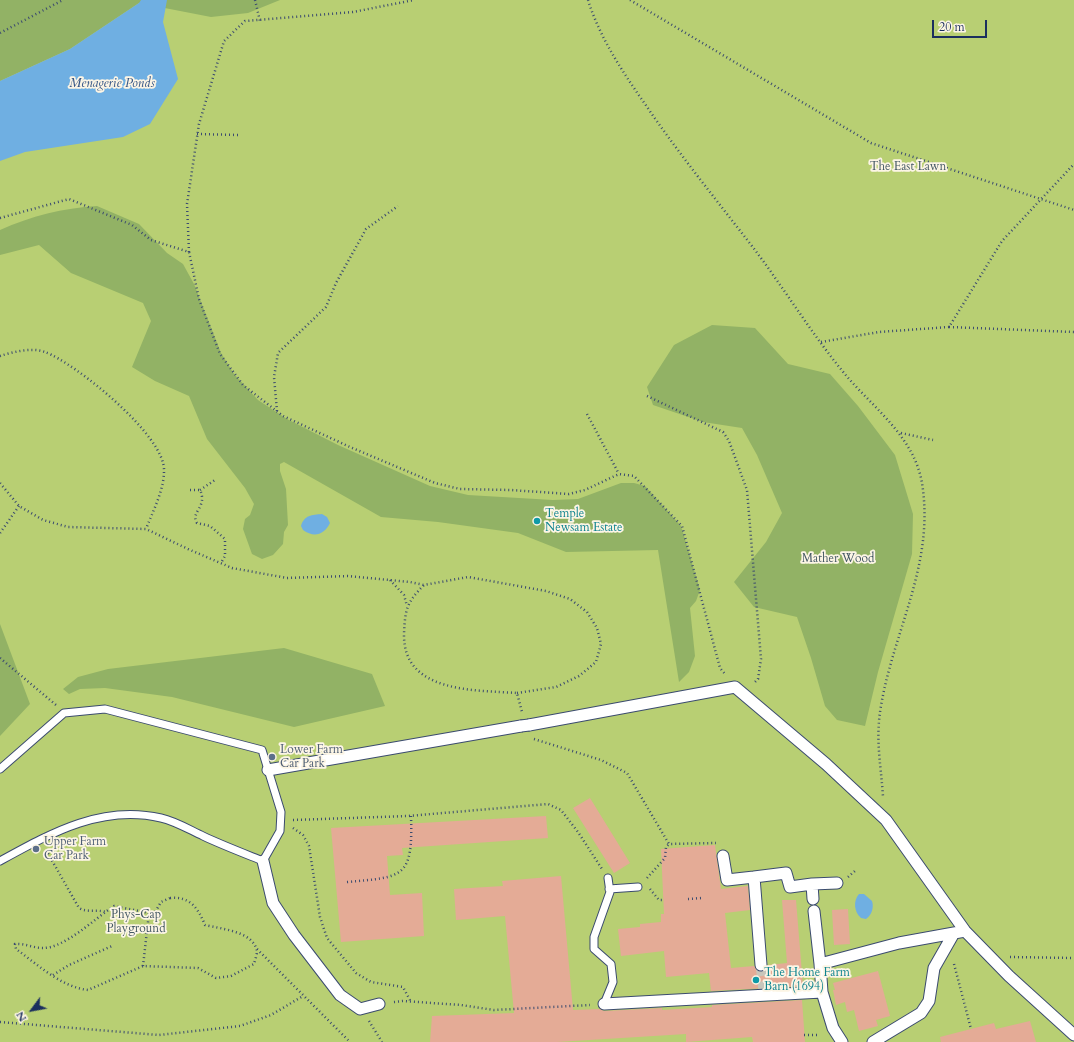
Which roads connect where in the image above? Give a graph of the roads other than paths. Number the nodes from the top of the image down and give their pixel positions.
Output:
1 (0, 770) edge
2 (268, 770) junction
3 (723, 856) road end
4 (263, 860) junction
5 (0, 861) edge
6 (608, 878) road end
7 (754, 878) junction
8 (837, 883) dead end
9 (812, 884) junction
10 (638, 887) road end
11 (609, 889) junction
12 (813, 899) dead end
13 (814, 911) dead end
14 (959, 932) junction
15 (820, 964) junction
16 (761, 966) tunnel mouth
17 (822, 992) junction
18 (379, 1004) dead end
19 (604, 1004) joint
20 (1074, 1036) edge
21 (842, 1042) edge
22 (873, 1042) edge

1 - 2 lane
2 - 4 lane
2 - 14 street
3 - 7 street
4 - 5 lane
4 - 18 street
6 - 11 lane
7 - 9 street
7 - 16 street
8 - 9 street
9 - 12 street
10 - 11 lane
11 - 19 lane
13 - 15 street
14 - 15 street
14 - 20 street
14 - 22 street
15 - 17 street
17 - 19 street
17 - 21 street

